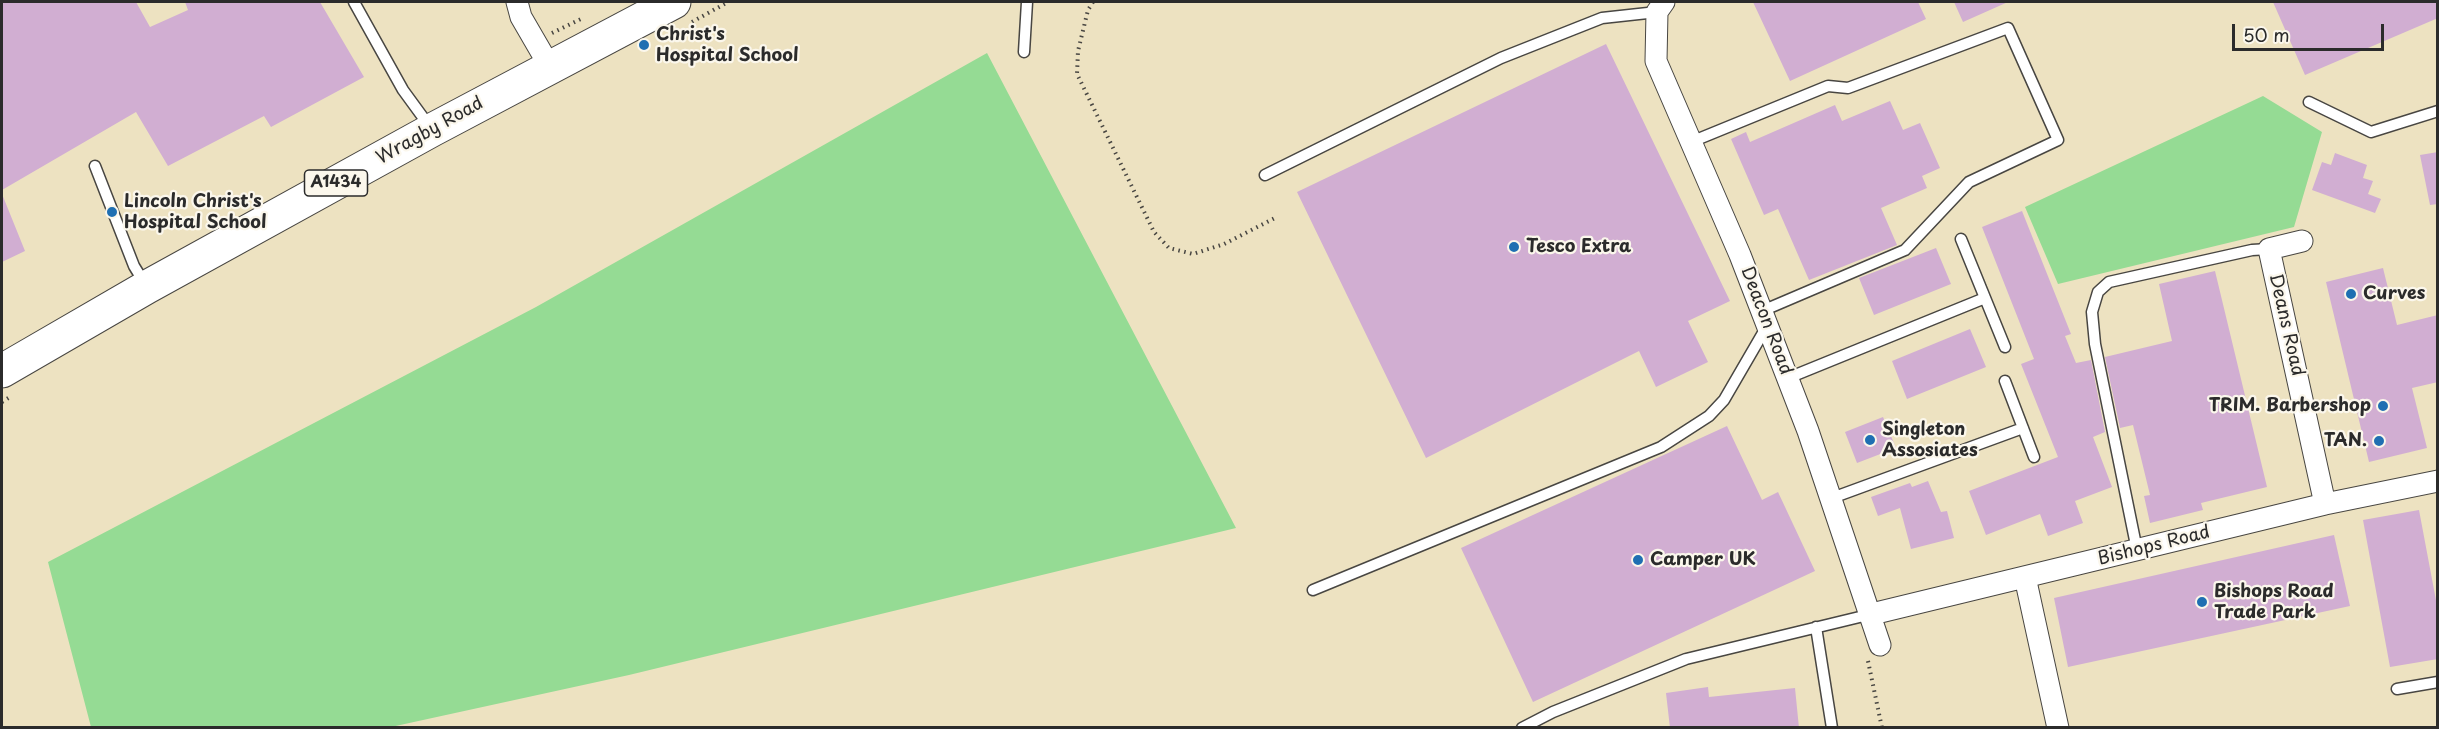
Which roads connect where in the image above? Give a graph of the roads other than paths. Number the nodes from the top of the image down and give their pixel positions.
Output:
1 (354, 2) edge
2 (517, 2) edge
3 (674, 2) edge
4 (1027, 2) edge
5 (1660, 7) edge
6 (1024, 52) dead end
7 (550, 67) junction
8 (2309, 102) dead end
9 (2438, 111) edge
10 (432, 130) junction
11 (1691, 141) junction
12 (95, 166) dead end
13 (1265, 175) dead end
14 (1961, 239) dead end
15 (2302, 242) dead end
16 (2269, 249) junction
17 (147, 287) junction
18 (1985, 298) junction
19 (1765, 318) junction
20 (2005, 347) dead end
21 (2, 371) edge
22 (1788, 378) junction
23 (2005, 381) dead end
24 (2023, 429) junction
25 (2034, 456) dead end
26 (2438, 481) edge
27 (1832, 498) junction
28 (2325, 504) junction
29 (2138, 550) junction
30 (2025, 577) junction
31 (1313, 590) dead end
32 (1872, 614) junction
33 (1816, 627) junction
34 (1880, 645) road end
35 (2438, 682) edge
36 (2397, 690) dead end
37 (1534, 724) edge
38 (1522, 728) edge
39 (1832, 728) edge
40 (2058, 728) edge

1 - 10 lane
2 - 7 street
3 - 7 main road, Wragby Road / A1434
4 - 6 lane
5 - 11 street, Deacon Road
5 - 13 lane
7 - 10 main road, Wragby Road / A1434
8 - 9 lane
10 - 17 main road, Wragby Road / A1434
11 - 19 street, Deacon Road
11 - 19 lane
12 - 17 lane
14 - 18 lane
15 - 16 street, Deans Road
16 - 28 street, Deans Road
16 - 29 lane
17 - 21 main road, Wragby Road / A1434
18 - 20 lane
18 - 22 lane
19 - 22 street, Deacon Road
19 - 31 lane
22 - 27 street, Deacon Road
23 - 24 lane
24 - 25 lane
24 - 27 lane
26 - 28 street, Bishops Road
27 - 32 street, Deacon Road
28 - 29 street, Bishops Road
29 - 30 street, Bishops Road
30 - 32 street, Bishops Road
30 - 40 street
32 - 33 lane
32 - 34 street, Deacon Road
33 - 37 lane
33 - 39 lane
35 - 36 lane
37 - 38 lane

